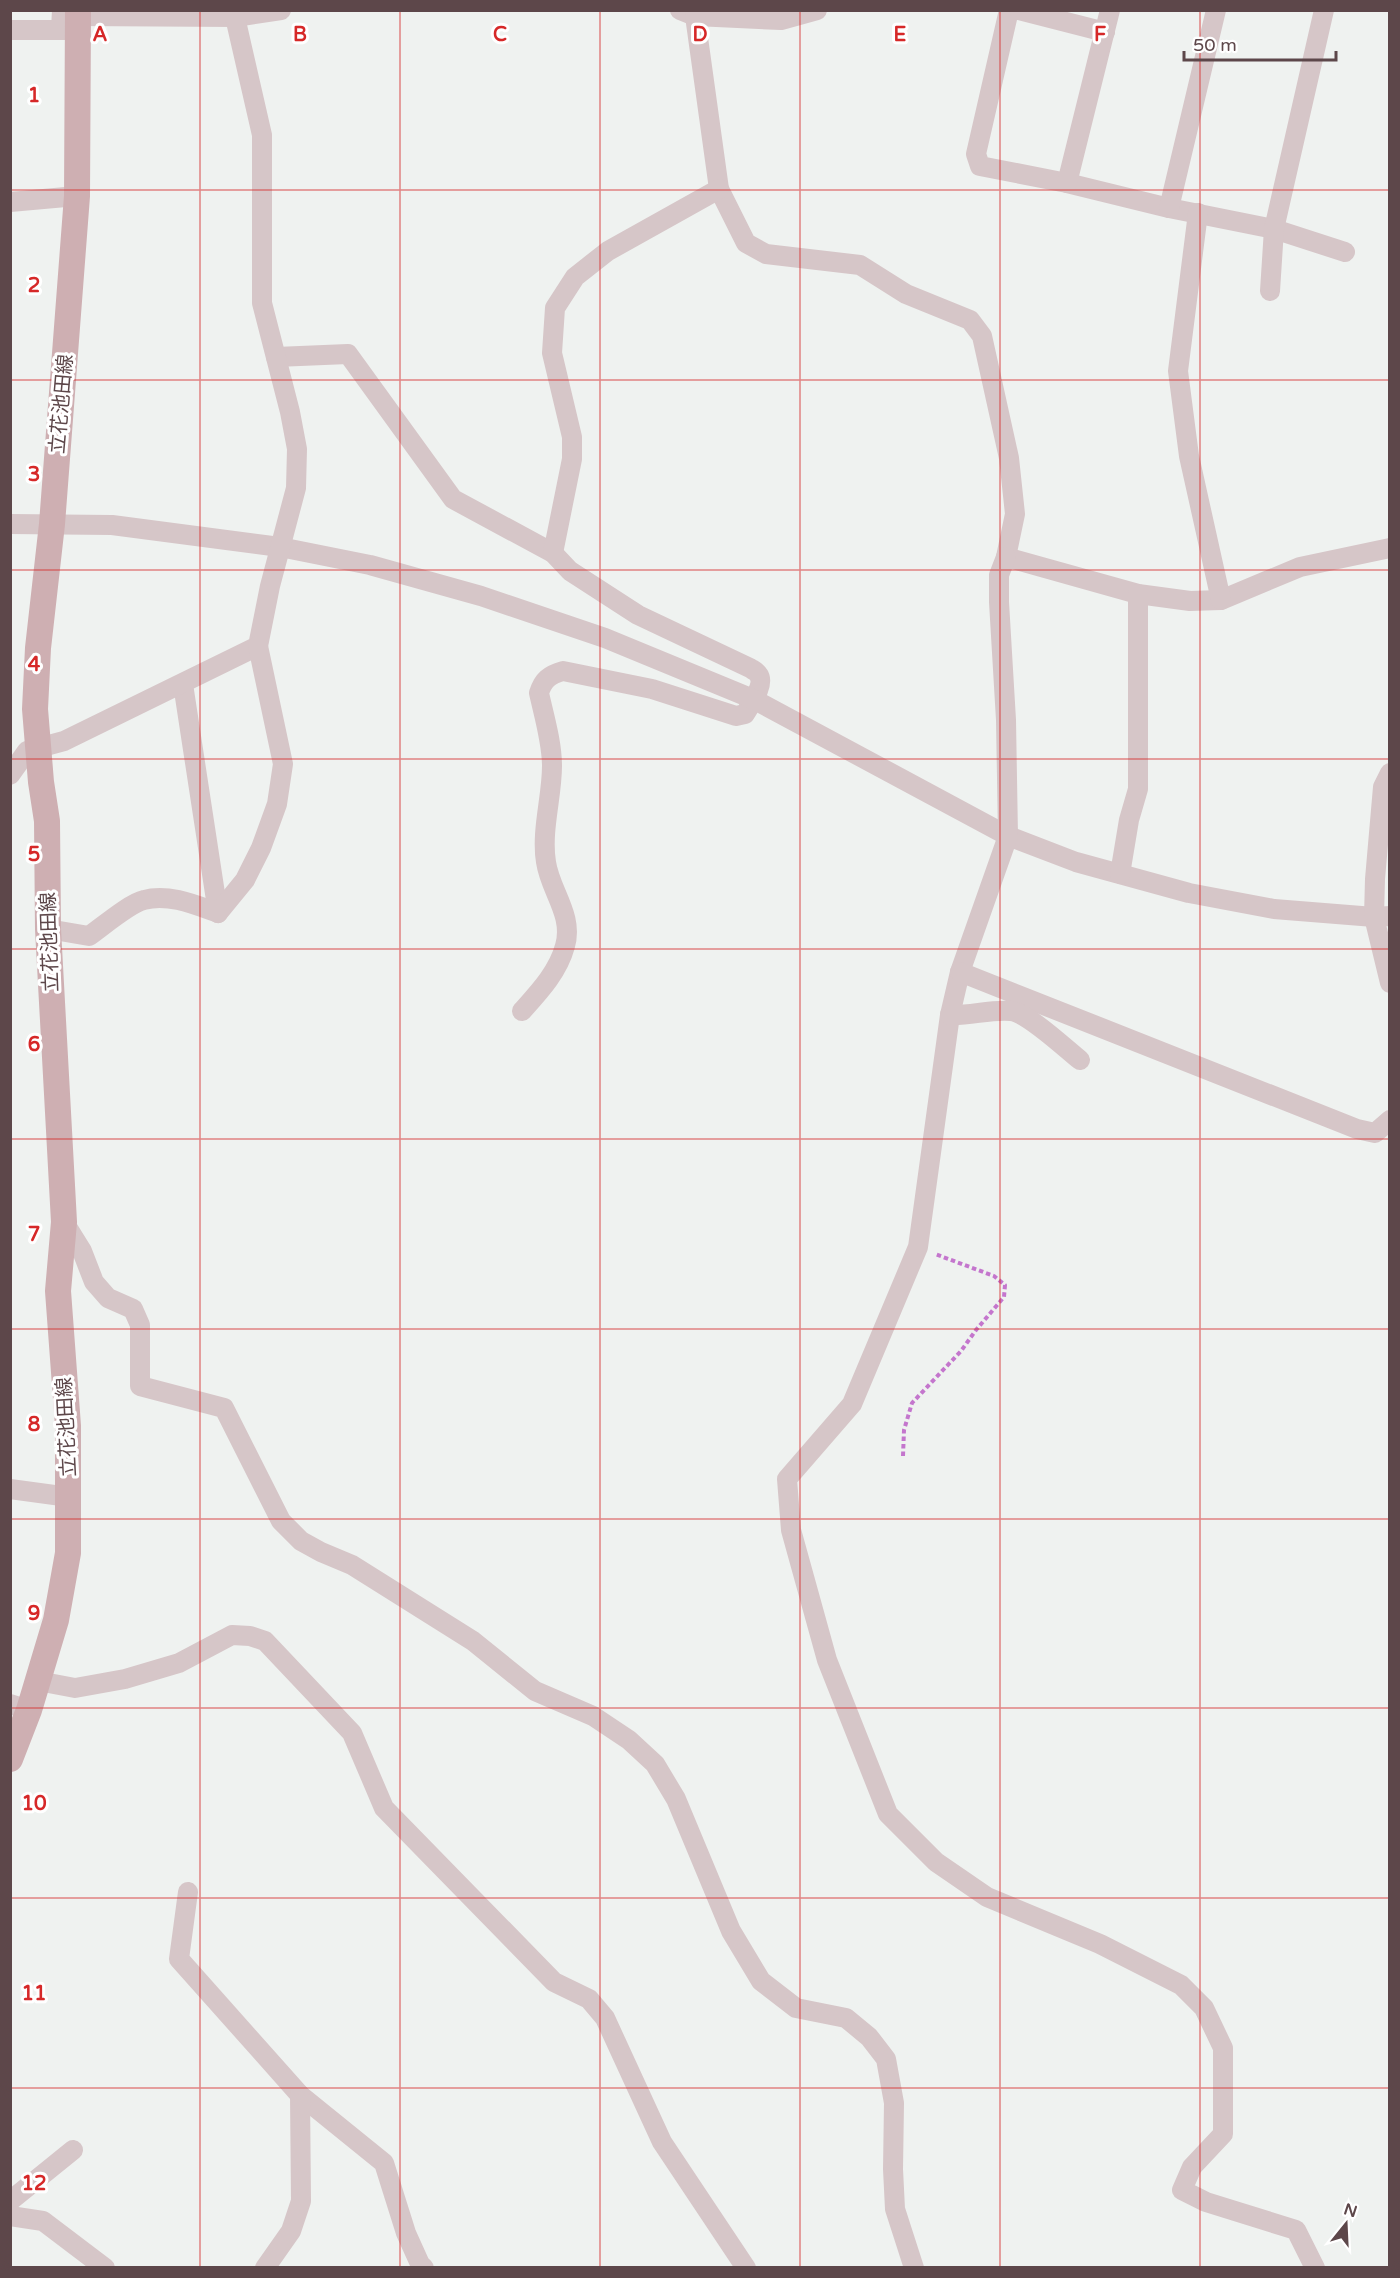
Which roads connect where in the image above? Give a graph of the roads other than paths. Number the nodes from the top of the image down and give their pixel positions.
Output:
1 (281, 10) edge
2 (817, 10) edge
3 (1009, 10) edge
4 (1019, 10) edge
5 (1110, 10) edge
6 (1216, 10) edge
7 (1324, 10) edge
8 (276, 11) edge
9 (688, 13) edge
10 (235, 17) junction
11 (71, 19) edge
12 (10, 30) edge
13 (1105, 32) junction
14 (1067, 183) junction
15 (719, 189) junction
16 (78, 196) junction
17 (10, 202) edge
18 (1169, 208) junction
19 (1198, 213) junction
20 (1274, 230) junction
21 (1345, 252) dead end
22 (1270, 291) dead end
23 (276, 357) junction
24 (10, 524) edge
25 (52, 524) junction
26 (280, 547) junction
27 (1389, 548) edge
28 (553, 553) junction
29 (1006, 557) junction
30 (1138, 594) junction
31 (1221, 600) junction
32 (258, 646) junction
33 (183, 684) junction
34 (753, 699) junction
35 (25, 750) edge
36 (1389, 773) edge
37 (10, 775) edge
38 (1008, 836) junction
39 (1120, 873) junction
40 (218, 913) junction
41 (1382, 916) edge
42 (48, 929) junction
43 (960, 972) junction
44 (1389, 983) edge
45 (522, 1011) dead end
46 (950, 1015) junction
47 (1080, 1060) dead end
48 (1389, 1120) edge
49 (64, 1222) junction
50 (10, 1489) edge
51 (69, 1497) junction
52 (38, 1681) junction
53 (20, 1707) edge
54 (10, 1759) edge
55 (188, 1892) dead end
56 (300, 2095) junction
57 (73, 2150) dead end
58 (10, 2201) edge
59 (10, 2216) edge
60 (105, 2268) edge
61 (265, 2268) edge
62 (424, 2268) edge
63 (746, 2268) edge
64 (914, 2268) edge
65 (1315, 2268) edge

1 - 8 street
2 - 9 street
3 - 14 street
4 - 13 street
5 - 13 street
6 - 18 street
7 - 20 street
8 - 10 street
9 - 15 street
10 - 11 street
10 - 23 street
11 - 12 street
11 - 16 main road, 立花池田線
13 - 14 street
14 - 18 street
15 - 28 street
15 - 29 street
16 - 17 street
16 - 25 main road, 立花池田線
18 - 19 street
19 - 20 street
19 - 31 street
20 - 21 street
20 - 22 street
23 - 26 street
23 - 28 street
24 - 25 street
25 - 26 street
25 - 35 main road, 立花池田線
26 - 32 street
26 - 34 street
27 - 31 street
28 - 34 street
29 - 30 street
29 - 38 street
30 - 31 street
30 - 39 street
32 - 33 street
32 - 40 street
33 - 35 street
33 - 40 street
34 - 38 street
34 - 45 street
35 - 37 street
35 - 42 main road, 立花池田線
36 - 41 street
38 - 39 street
38 - 43 street
39 - 41 street
40 - 42 street
41 - 44 street
42 - 49 main road, 立花池田線
43 - 46 street
43 - 48 street
46 - 47 street
46 - 65 street
49 - 51 main road, 立花池田線
49 - 64 street
50 - 51 street
51 - 52 main road, 立花池田線
52 - 53 main road, 立花池田線
52 - 63 street
53 - 54 main road, 立花池田線
55 - 56 street
56 - 61 street
56 - 62 street
57 - 58 street
59 - 60 street

